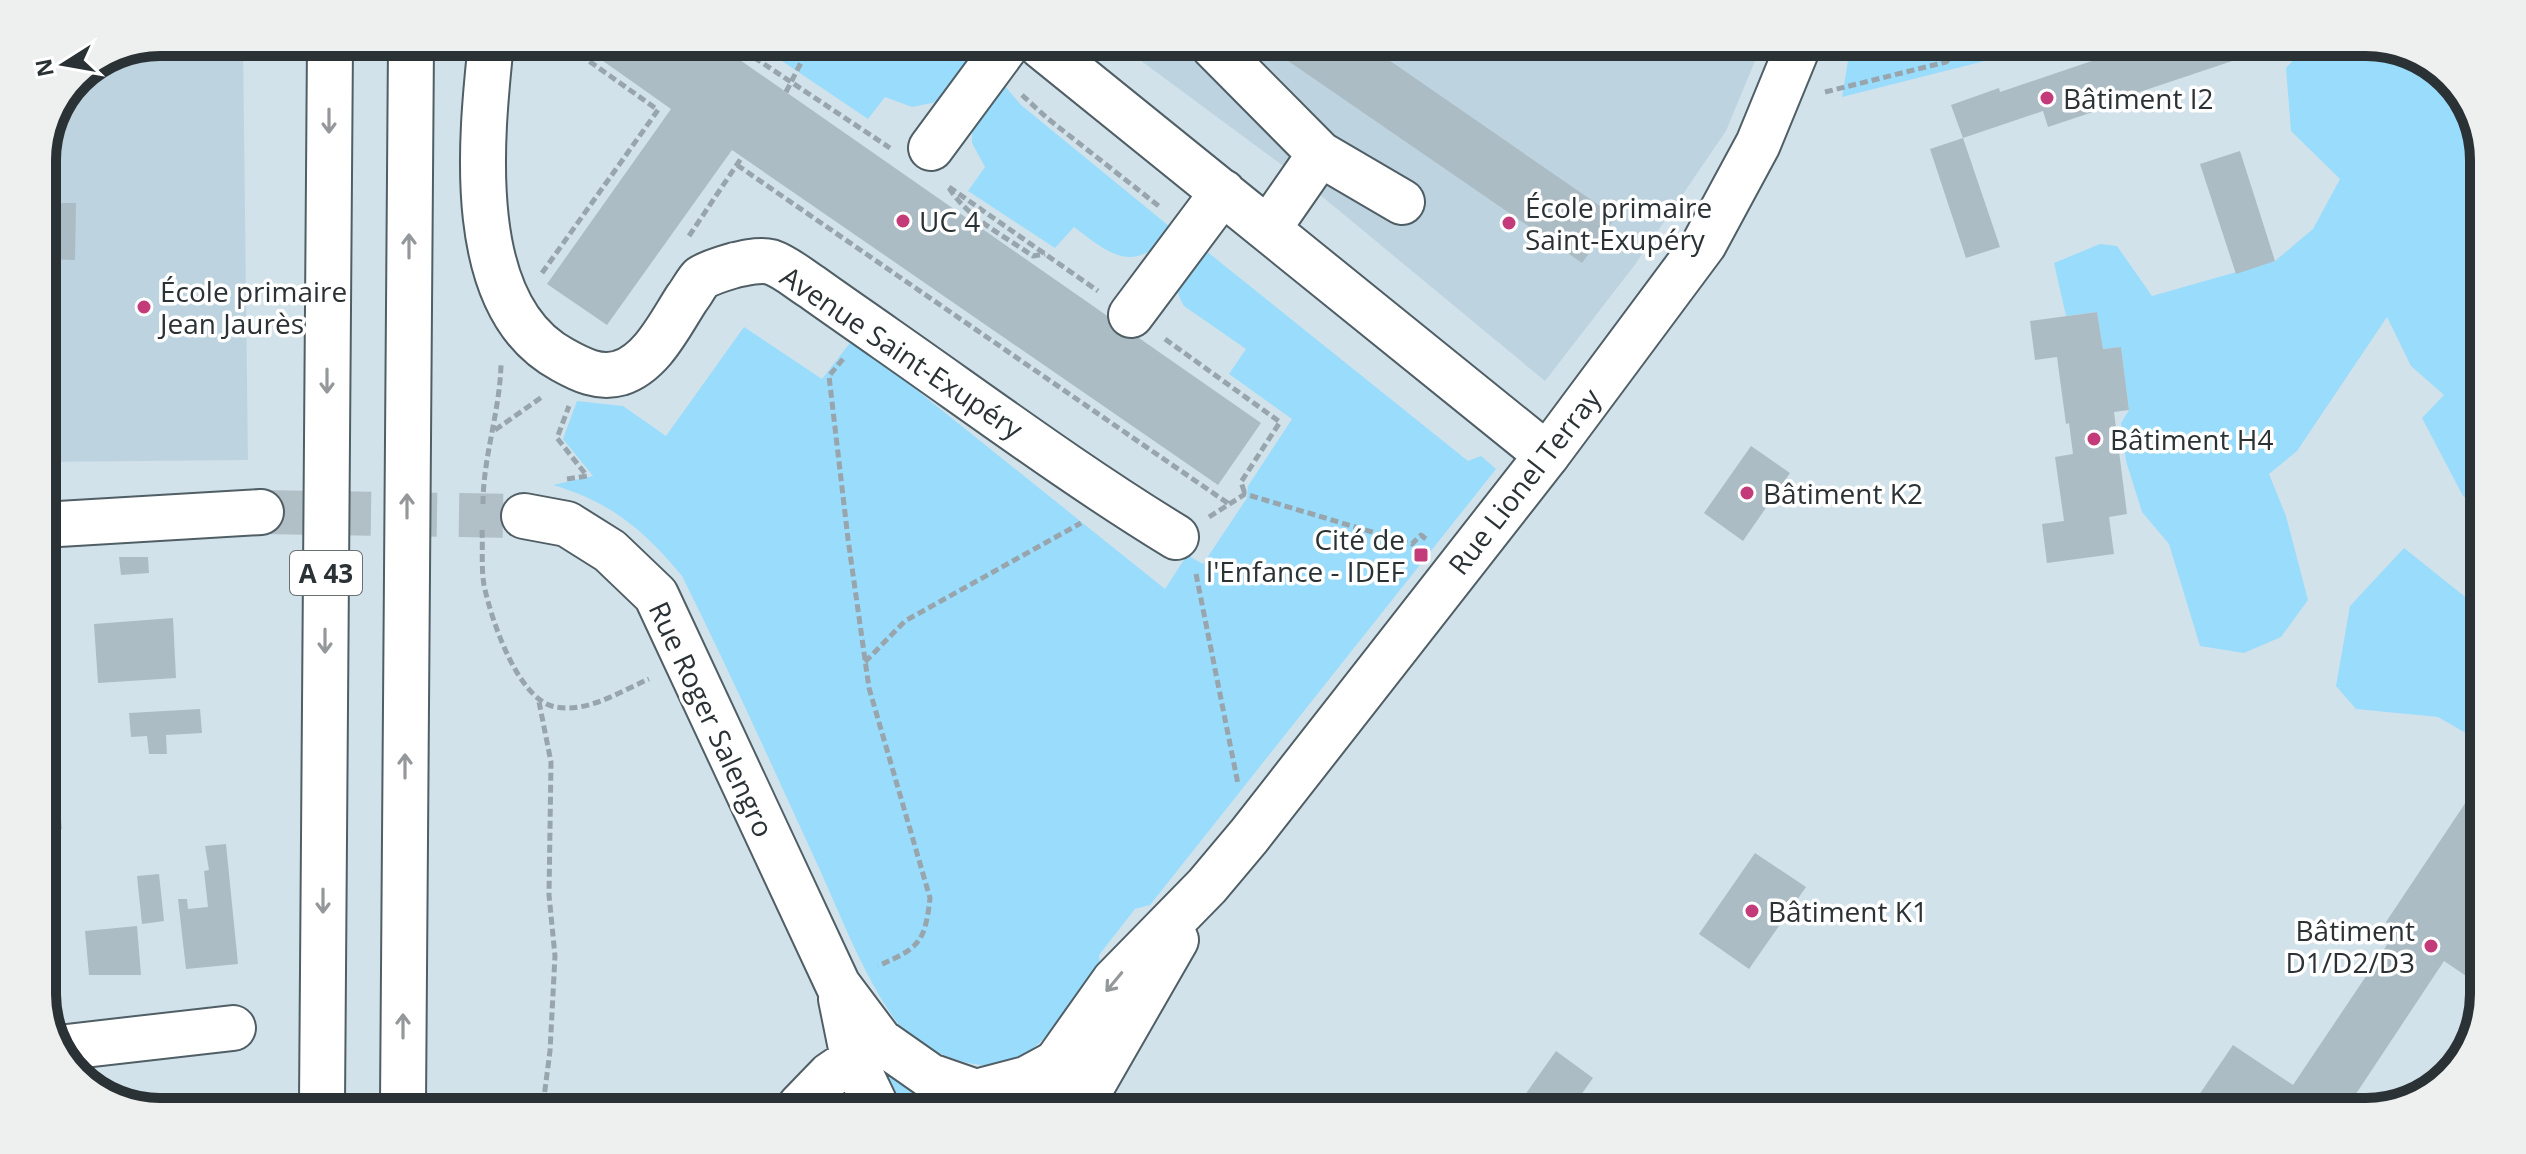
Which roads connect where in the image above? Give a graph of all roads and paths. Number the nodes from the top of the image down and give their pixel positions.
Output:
1 (330, 56) edge
2 (411, 56) edge
3 (490, 56) edge
4 (582, 56) edge
5 (751, 56) edge
6 (805, 56) edge
7 (997, 56) edge
8 (1053, 56) edge
9 (1223, 56) edge
10 (1794, 56) edge
11 (1952, 56) edge
12 (792, 84) junction
13 (1015, 88) dead end
14 (786, 92) dead end
15 (1775, 102) junction
16 (663, 104) dead end
17 (658, 110) junction
18 (914, 150) joint
19 (1320, 154) junction
20 (737, 165) dead end
21 (1223, 192) junction
22 (1402, 202) dead end
23 (1268, 229) junction
24 (1191, 232) junction
25 (1046, 254) junction
26 (535, 283) dead end
27 (1131, 315) junction
28 (869, 326) junction
29 (501, 360) dead end
30 (580, 380) junction
31 (494, 431) junction
32 (1547, 455) junction
33 (560, 481) dead end
34 (1245, 494) junction
35 (1120, 503) junction
36 (1229, 504) junction
37 (261, 512) tunnel mouth
38 (496, 517) junction
39 (56, 524) edge
40 (1176, 537) junction
41 (1459, 566) junction
42 (688, 662) junction
43 (865, 663) junction
44 (539, 701) junction
45 (1249, 836) junction
46 (1207, 886) junction
47 (838, 985) junction
48 (233, 1028) dead end
49 (71, 1047) edge
50 (866, 1050) junction
51 (1056, 1063) junction
52 (322, 1098) edge
53 (403, 1098) edge
54 (544, 1098) edge
55 (807, 1098) edge
56 (871, 1098) edge
57 (985, 1098) edge
58 (989, 1098) edge
59 (1041, 1098) edge
60 (1085, 1098) edge

1 -> 52 main road, A 43
53 -> 2 main road
3 - 30 main road, Avenue Saint-Exupéry
4 - 17 path
5 - 12 path
6 - 12 path
7 - 18 main road
8 - 21 main road
9 - 19 main road
10 - 15 main road, Rue Lionel Terray
11 - 15 path
12 - 14 path
12 - 18 path
13 - 24 path
15 - 32 main road, Rue Lionel Terray
16 - 17 path
17 - 26 path
19 - 22 main road
19 - 23 main road
20 - 36 path
21 - 23 main road
21 - 24 main road
23 - 32 main road
24 - 27 main road
25 - 25 path
25 - 27 path
27 - 34 path
28 - 30 main road, Avenue Saint-Exupéry
28 - 35 main road, Avenue Saint-Exupéry
28 - 43 path
29 - 31 path
30 - 31 path
30 - 33 path
31 - 38 path
32 - 41 main road, Rue Lionel Terray
34 - 36 path
34 - 41 path
35 - 40 main road, Avenue Saint-Exupéry
35 - 43 path
36 - 40 path
37 - 39 main road
38 - 42 main road, Rue Roger Salengro
38 - 44 path
40 - 45 path
41 - 45 main road, Rue Lionel Terray
42 - 44 path
42 - 47 main road, Rue Roger Salengro
43 - 47 path
44 - 54 path
45 - 46 main road, Rue Lionel Terray
46 -> 51 main road, Rue Lionel Terray
46 - 60 main road, Rue Lionel Terray
47 - 50 main road, Rue Roger Salengro
48 - 49 main road
50 - 55 main road
50 - 56 main road, Rue Roger Salengro
50 - 57 main road, Rue Roger Salengro
51 - 58 main road, Rue Roger Salengro
51 - 59 main road, Rue Lionel Terray

